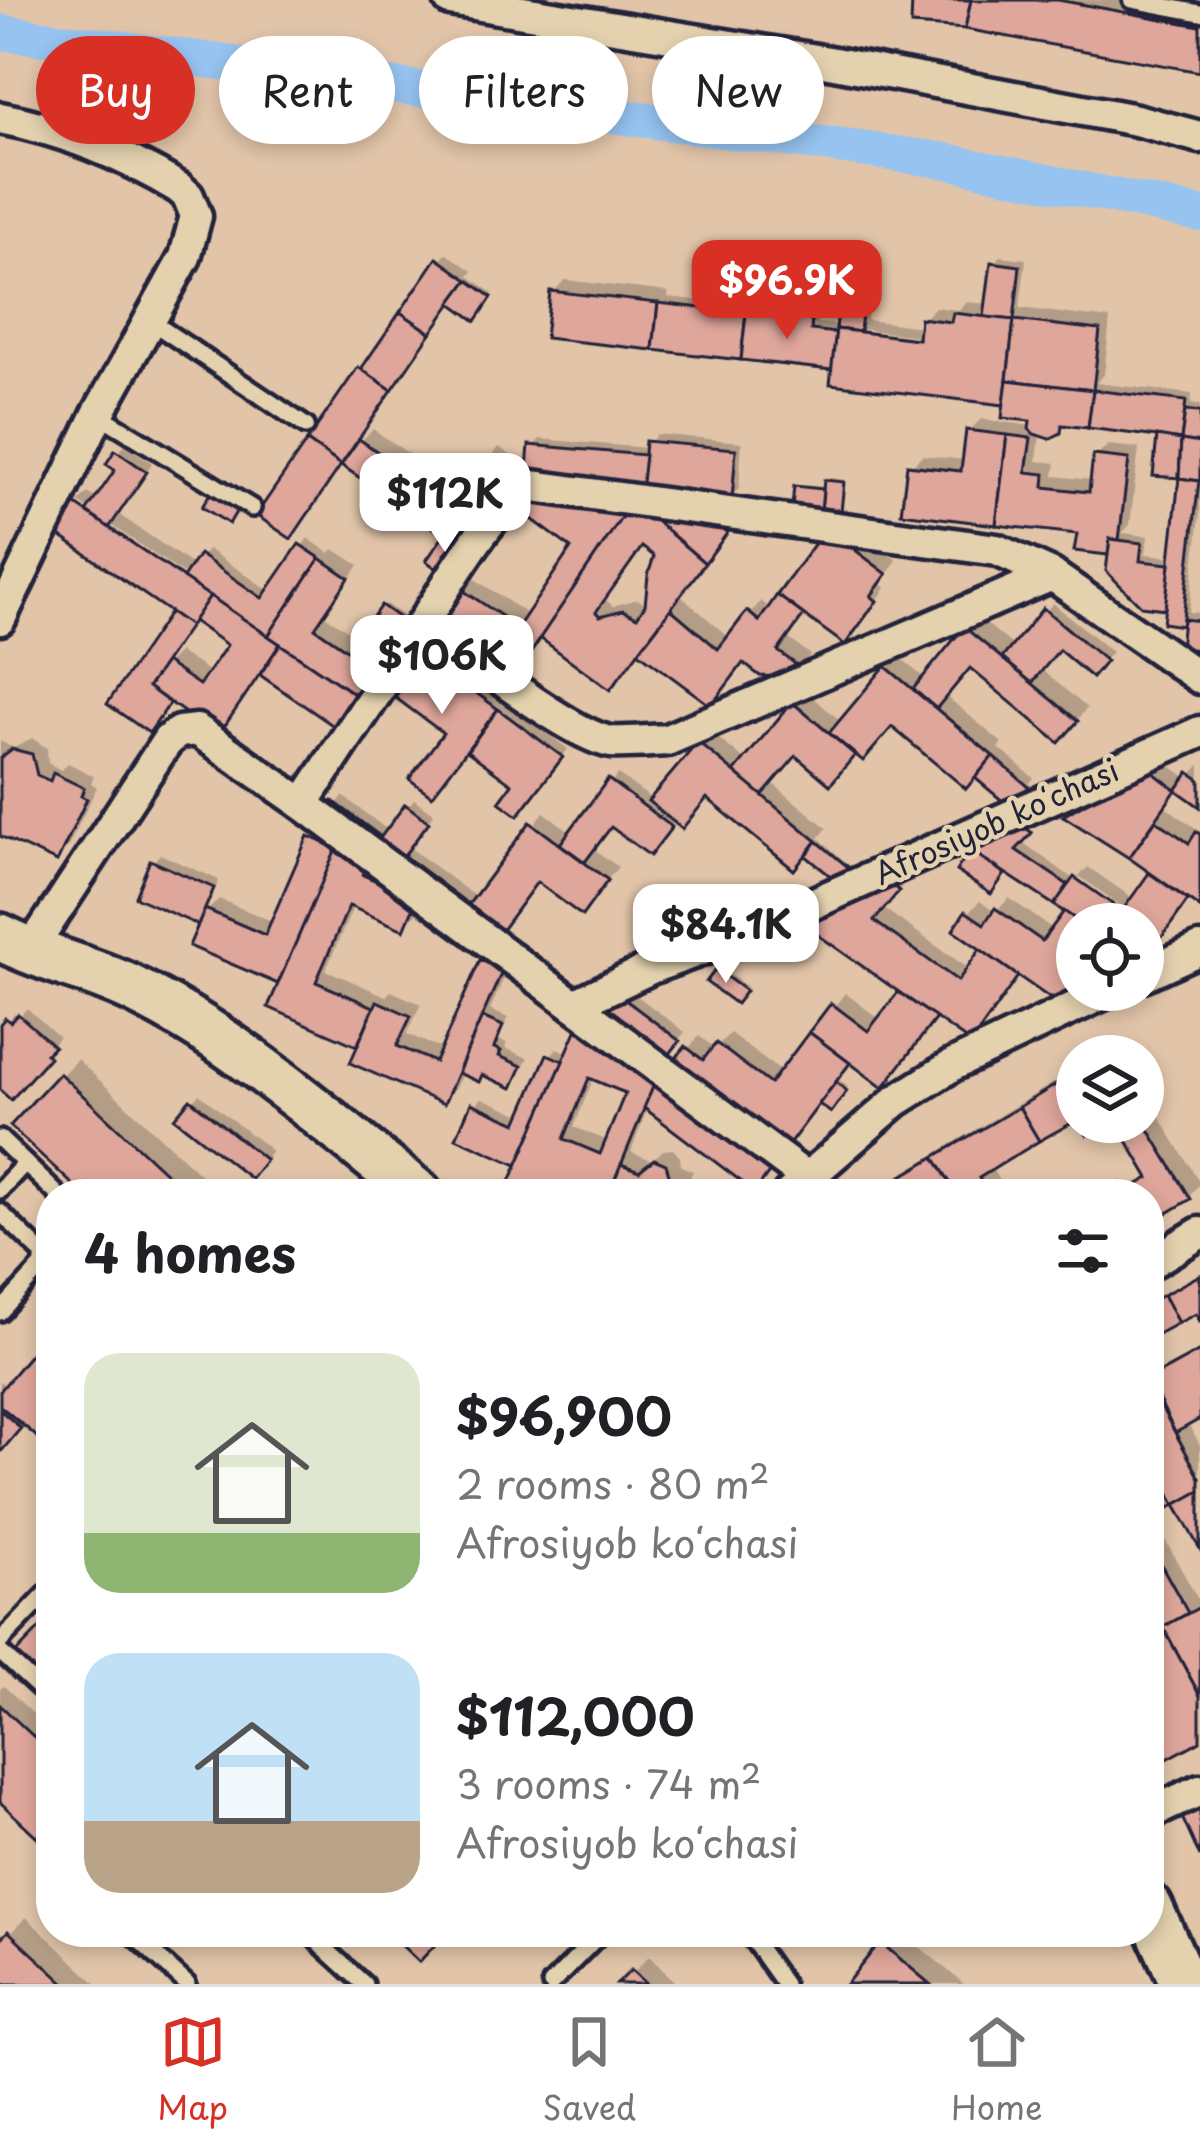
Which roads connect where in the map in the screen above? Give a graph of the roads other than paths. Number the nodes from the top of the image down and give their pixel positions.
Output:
1 (450, 0) edge
2 (1132, 0) edge
3 (1200, 13) edge
4 (0, 118) edge
5 (1200, 137) edge
6 (149, 320) junction
7 (98, 414) junction
8 (306, 426) dead end
9 (252, 508) dead end
10 (1052, 575) junction
11 (0, 620) edge
12 (423, 622) junction
13 (1200, 679) edge
14 (1200, 732) edge
15 (303, 804) junction
16 (10, 946) edge
17 (1200, 949) edge
18 (1164, 965) edge
19 (574, 1005) junction
20 (1067, 1011) edge
21 (0, 1139) edge
22 (25, 1163) junction
23 (42, 1179) edge
24 (400, 1179) edge
25 (789, 1179) edge
26 (806, 1179) edge
27 (0, 1190) edge
28 (0, 1212) edge
29 (1200, 1233) edge
30 (36, 1247) edge
31 (1164, 1255) edge
32 (36, 1273) edge
33 (0, 1312) edge
34 (36, 1605) edge
35 (0, 1642) edge
36 (0, 1652) edge
37 (36, 1685) edge
38 (1200, 1790) edge
39 (1164, 1807) edge
40 (1164, 1940) edge
41 (146, 1947) edge
42 (323, 1947) edge
43 (587, 1947) edge
44 (758, 1947) edge
45 (187, 1984) edge
46 (364, 1984) edge
47 (551, 1984) edge
48 (784, 1984) edge
49 (1184, 1984) edge

1 - 5 street
2 - 3 lane
4 - 6 street
6 - 7 street
6 - 8 lane
7 - 9 lane
7 - 11 street
10 - 12 street
10 - 12 street
10 - 13 street
12 - 15 street
14 - 19 street, Afrosiyob koʻchasi
15 - 16 street
15 - 19 street
16 - 24 street
17 - 18 street
19 - 25 street
20 - 26 street
21 - 22 lane
22 - 23 lane
22 - 27 lane
28 - 30 lane
29 - 31 street
32 - 33 lane
34 - 35 lane
36 - 37 lane
38 - 39 street
40 - 49 street
41 - 45 lane
42 - 46 lane
43 - 47 lane
44 - 48 lane

